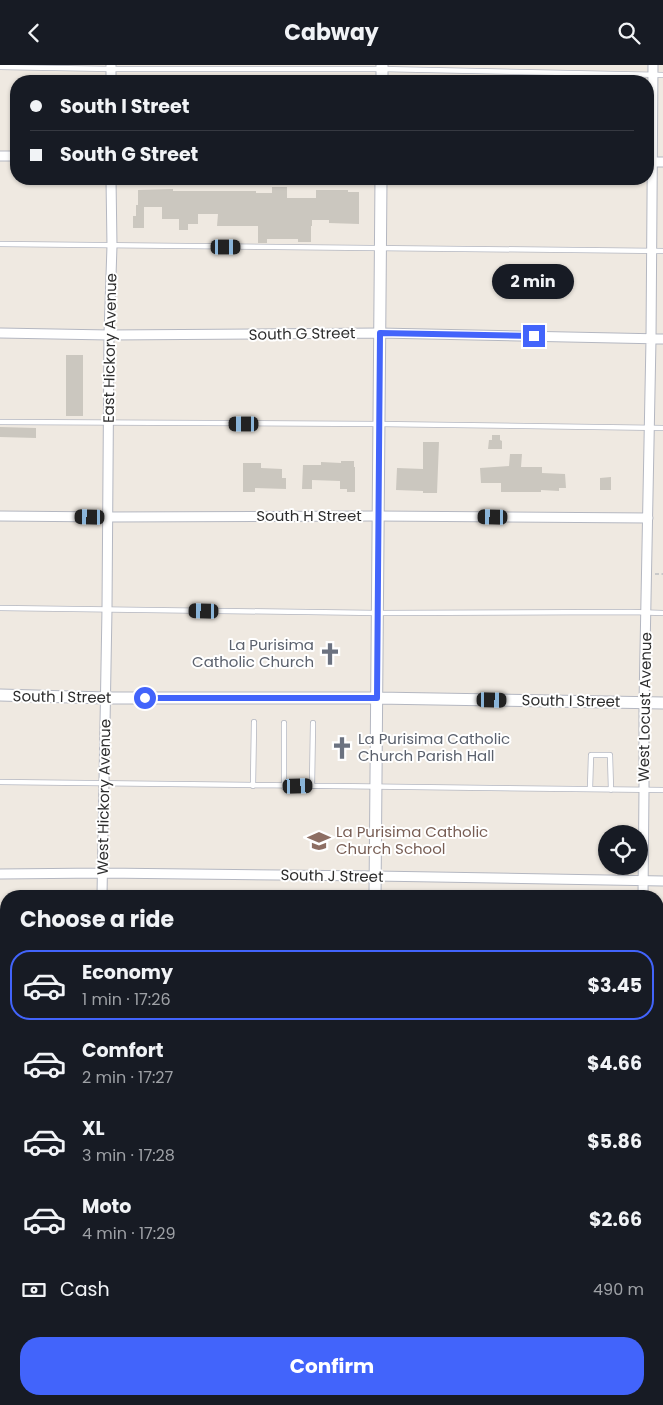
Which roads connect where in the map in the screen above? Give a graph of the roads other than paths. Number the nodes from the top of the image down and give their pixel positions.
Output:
1 (653, 65) edge
2 (0, 67) edge
3 (110, 67) edge
4 (382, 67) edge
5 (653, 75) junction
6 (663, 75) edge
7 (111, 185) edge
8 (381, 185) edge
9 (651, 185) edge
10 (0, 244) edge
11 (112, 246) junction
12 (381, 249) junction
13 (652, 251) junction
14 (663, 251) edge
15 (0, 333) edge
16 (380, 333) junction
17 (109, 335) junction
18 (651, 339) junction
19 (663, 339) edge
20 (0, 422) edge
21 (109, 423) junction
22 (379, 424) junction
23 (649, 428) junction
24 (663, 428) edge
25 (0, 516) edge
26 (378, 516) junction
27 (108, 517) junction
28 (648, 518) junction
29 (0, 608) edge
30 (107, 609) junction
31 (646, 612) junction
32 (378, 613) junction
33 (663, 613) edge
34 (0, 695) edge
35 (106, 698) junction
36 (377, 698) junction
37 (644, 703) junction
38 (663, 703) edge
39 (254, 722) dead end
40 (284, 723) dead end
41 (313, 723) dead end
42 (0, 782) edge
43 (104, 784) junction
44 (312, 786) junction
45 (253, 787) junction
46 (284, 787) junction
47 (376, 787) junction
48 (590, 789) junction
49 (611, 790) junction
50 (644, 790) junction
51 (663, 790) edge
52 (102, 873) junction
53 (0, 874) edge
54 (375, 876) junction
55 (643, 881) junction
56 (663, 881) edge
57 (102, 890) edge
58 (375, 890) edge
59 (643, 890) edge

1 - 5 street, West Locust Avenue
2 - 3 lane
3 - 4 lane
4 - 5 lane
5 - 6 lane
7 - 11 street, East Hickory Avenue
8 - 12 street
9 - 13 street, West Locust Avenue
10 - 11 lane
11 - 12 lane
11 - 17 street, East Hickory Avenue
12 - 13 lane
12 - 16 street
13 - 14 lane
13 - 18 street, West Locust Avenue
15 - 17 street, South G Street
16 - 17 street, South G Street
16 - 18 street, South G Street
16 - 22 street
17 - 21 street, East Hickory Avenue
18 - 19 street, South G Street
18 - 23 street, West Locust Avenue
20 - 21 lane
21 - 22 lane
21 - 27 street, East Hickory Avenue
22 - 23 lane
22 - 26 street
23 - 24 lane
23 - 28 street, West Locust Avenue
25 - 27 street, South H Street
26 - 27 street, South H Street
26 - 28 street, South H Street
26 - 32 street
27 - 30 street, West Hickory Avenue
28 - 31 street, West Locust Avenue
29 - 30 lane
30 - 32 lane
30 - 35 street, West Hickory Avenue
31 - 32 lane
31 - 33 lane
31 - 37 street, West Locust Avenue
32 - 36 street
34 - 35 street, South I Street
35 - 36 street, South I Street
35 - 43 street, West Hickory Avenue
36 - 37 street, South I Street
36 - 47 street
37 - 38 street, South I Street
37 - 50 street, West Locust Avenue
39 - 45 lane
40 - 46 lane
41 - 44 lane
42 - 43 lane
43 - 45 lane
43 - 52 street, West Hickory Avenue
44 - 46 lane
44 - 47 lane
45 - 46 lane
47 - 48 lane
47 - 54 street
48 - 49 lane
48 - 49 lane
49 - 50 lane
50 - 51 lane
50 - 55 street, West Locust Avenue
52 - 53 street, South J Street
52 - 54 street, South J Street
52 - 57 street, West Hickory Avenue
54 - 55 street, South J Street
54 - 58 street
55 - 56 street, South J Street
55 - 59 street, West Locust Avenue

